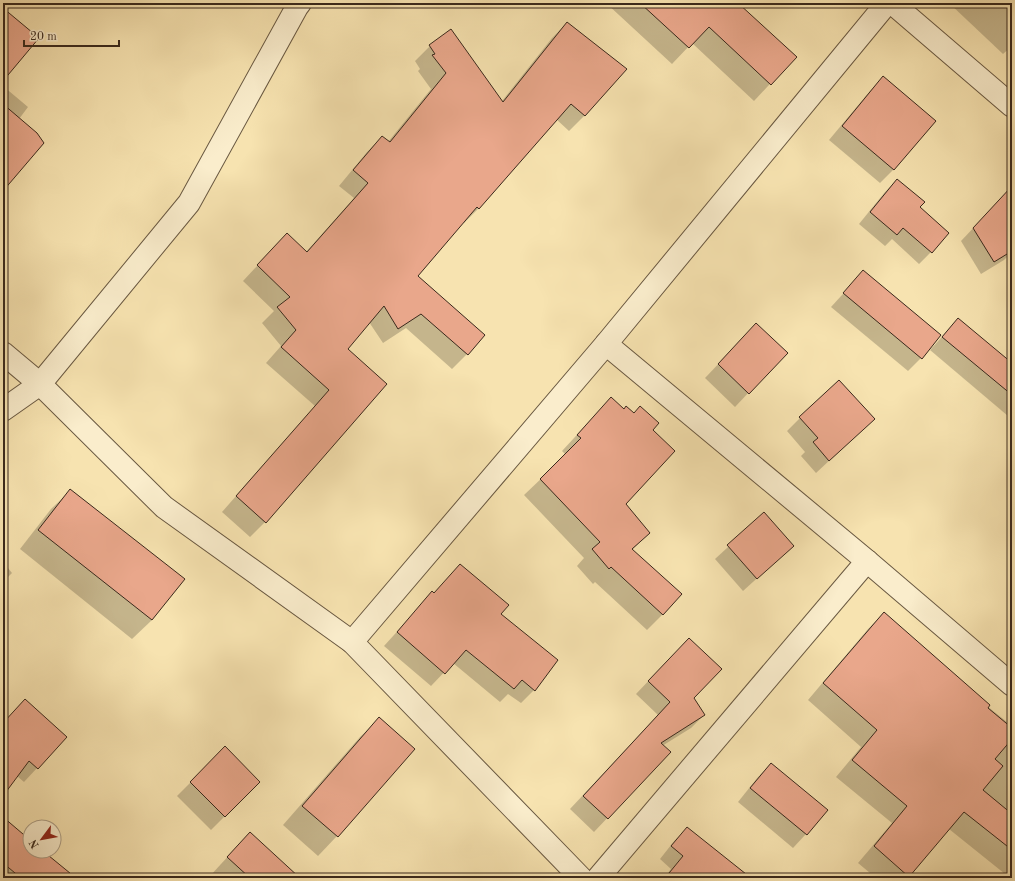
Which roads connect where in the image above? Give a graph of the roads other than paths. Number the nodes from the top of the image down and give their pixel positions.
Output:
1 (300, 3) edge
2 (887, 3) edge
3 (892, 3) edge
4 (1012, 106) edge
5 (606, 344) junction
6 (3, 353) edge
7 (40, 384) junction
8 (3, 410) edge
9 (867, 561) junction
10 (352, 642) junction
11 (1012, 686) edge
12 (581, 878) edge
13 (598, 878) edge

1 - 7 street
2 - 5 street
3 - 4 street
5 - 9 street
5 - 10 street
6 - 7 street
7 - 8 street
7 - 10 street
9 - 11 street
9 - 13 street
10 - 12 street

